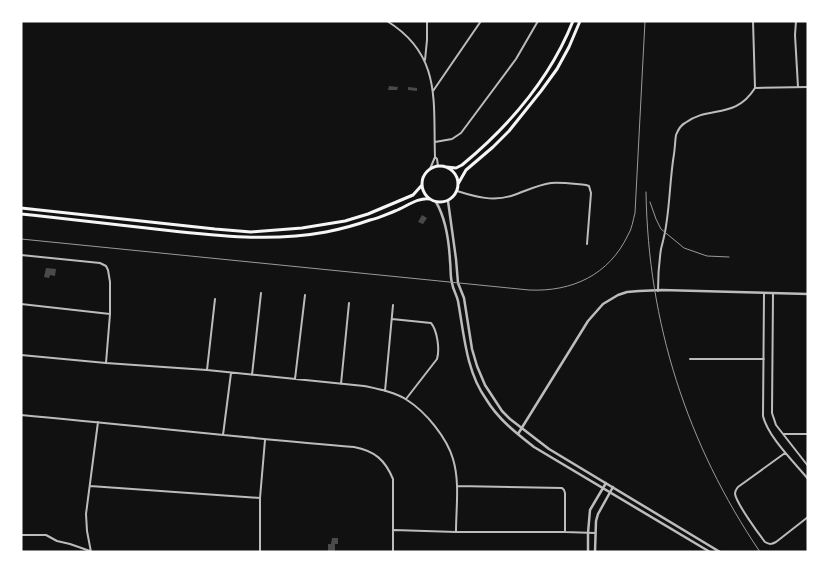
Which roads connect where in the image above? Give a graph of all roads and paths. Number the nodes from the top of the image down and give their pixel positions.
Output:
1 (387, 21) edge
2 (427, 21) edge
3 (481, 21) edge
4 (538, 21) edge
5 (573, 21) edge
6 (580, 21) edge
7 (753, 21) edge
8 (796, 21) edge
9 (425, 60) junction
10 (798, 87) junction
11 (808, 87) edge
12 (754, 88) junction
13 (433, 92) junction
14 (435, 142) junction
15 (435, 157) junction
16 (438, 166) junction
17 (446, 167) junction
18 (430, 170) junction
19 (458, 184) junction
20 (422, 185) junction
21 (457, 191) junction
22 (430, 200) junction
23 (448, 201) junction
24 (436, 202) junction
25 (21, 208) edge
26 (21, 214) edge
27 (587, 244) dead end
28 (21, 255) edge
29 (658, 290) junction
30 (261, 293) dead end
31 (764, 293) junction
32 (773, 294) junction
33 (808, 294) edge
34 (305, 295) dead end
35 (215, 299) dead end
36 (350, 303) dead end
37 (21, 304) edge
38 (394, 304) dead end
39 (110, 314) junction
40 (392, 319) junction
41 (21, 355) edge
42 (690, 360) dead end
43 (764, 360) junction
44 (106, 363) junction
45 (207, 370) junction
46 (231, 373) junction
47 (252, 374) junction
48 (295, 379) junction
49 (341, 384) junction
50 (385, 391) junction
51 (406, 399) junction
52 (21, 415) edge
53 (98, 422) junction
54 (522, 428) junction
55 (783, 434) junction
56 (808, 434) edge
57 (223, 435) junction
58 (518, 435) junction
59 (266, 440) junction
60 (786, 452) junction
61 (808, 466) edge
62 (808, 479) edge
63 (606, 482) junction
64 (90, 486) junction
65 (457, 486) junction
66 (613, 487) junction
67 (603, 488) junction
68 (611, 492) junction
69 (260, 498) junction
70 (808, 517) edge
71 (394, 530) junction
72 (456, 532) junction
73 (565, 532) junction
74 (588, 533) junction
75 (595, 533) junction
76 (21, 534) edge
77 (91, 551) edge
78 (260, 552) edge
79 (393, 552) edge
80 (588, 552) edge
81 (595, 552) edge
82 (710, 552) edge
83 (720, 552) edge

1 - 9 street
2 - 9 street
3 - 13 street
4 - 14 street
5 - 17 highway
6 - 19 highway
7 - 12 street
8 - 10 street
9 - 13 street
10 - 11 street
10 - 12 street
12 - 29 street
13 - 14 street
14 - 15 street
15 - 16 street
15 - 18 street
16 - 17 highway
16 - 18 highway
17 - 19 highway
18 - 20 highway
19 - 21 highway
20 - 22 highway
20 - 25 highway
21 - 23 highway
21 - 27 street
22 - 24 highway
22 - 26 highway
23 - 24 highway
23 - 54 street
24 - 58 street
28 - 39 street
29 - 31 street
29 - 54 street
30 - 47 street
31 - 32 street
31 - 43 street
32 - 33 street
32 - 55 street
34 - 48 street
35 - 45 street
36 - 49 street
37 - 39 street
38 - 40 street
39 - 44 street
40 - 50 street
40 - 51 street
41 - 44 street
42 - 43 street
43 - 60 street
44 - 45 street
45 - 46 street
46 - 47 street
46 - 57 street
47 - 48 street
48 - 49 street
49 - 50 street
50 - 51 street
51 - 65 street
52 - 53 street
53 - 57 street
53 - 64 street
54 - 58 street
54 - 63 street
55 - 56 street
55 - 61 street
57 - 59 street
58 - 67 street
59 - 69 street
59 - 71 street
60 - 62 street
60 - 70 street
63 - 66 street
63 - 67 street
64 - 69 street
64 - 77 street
65 - 72 street
65 - 73 street
66 - 68 street
66 - 83 street
67 - 68 street
67 - 74 street
68 - 75 street
68 - 82 street
69 - 78 street
71 - 72 street
71 - 79 street
72 - 73 street
73 - 74 street
74 - 75 street
74 - 80 street
75 - 81 street
76 - 77 street

